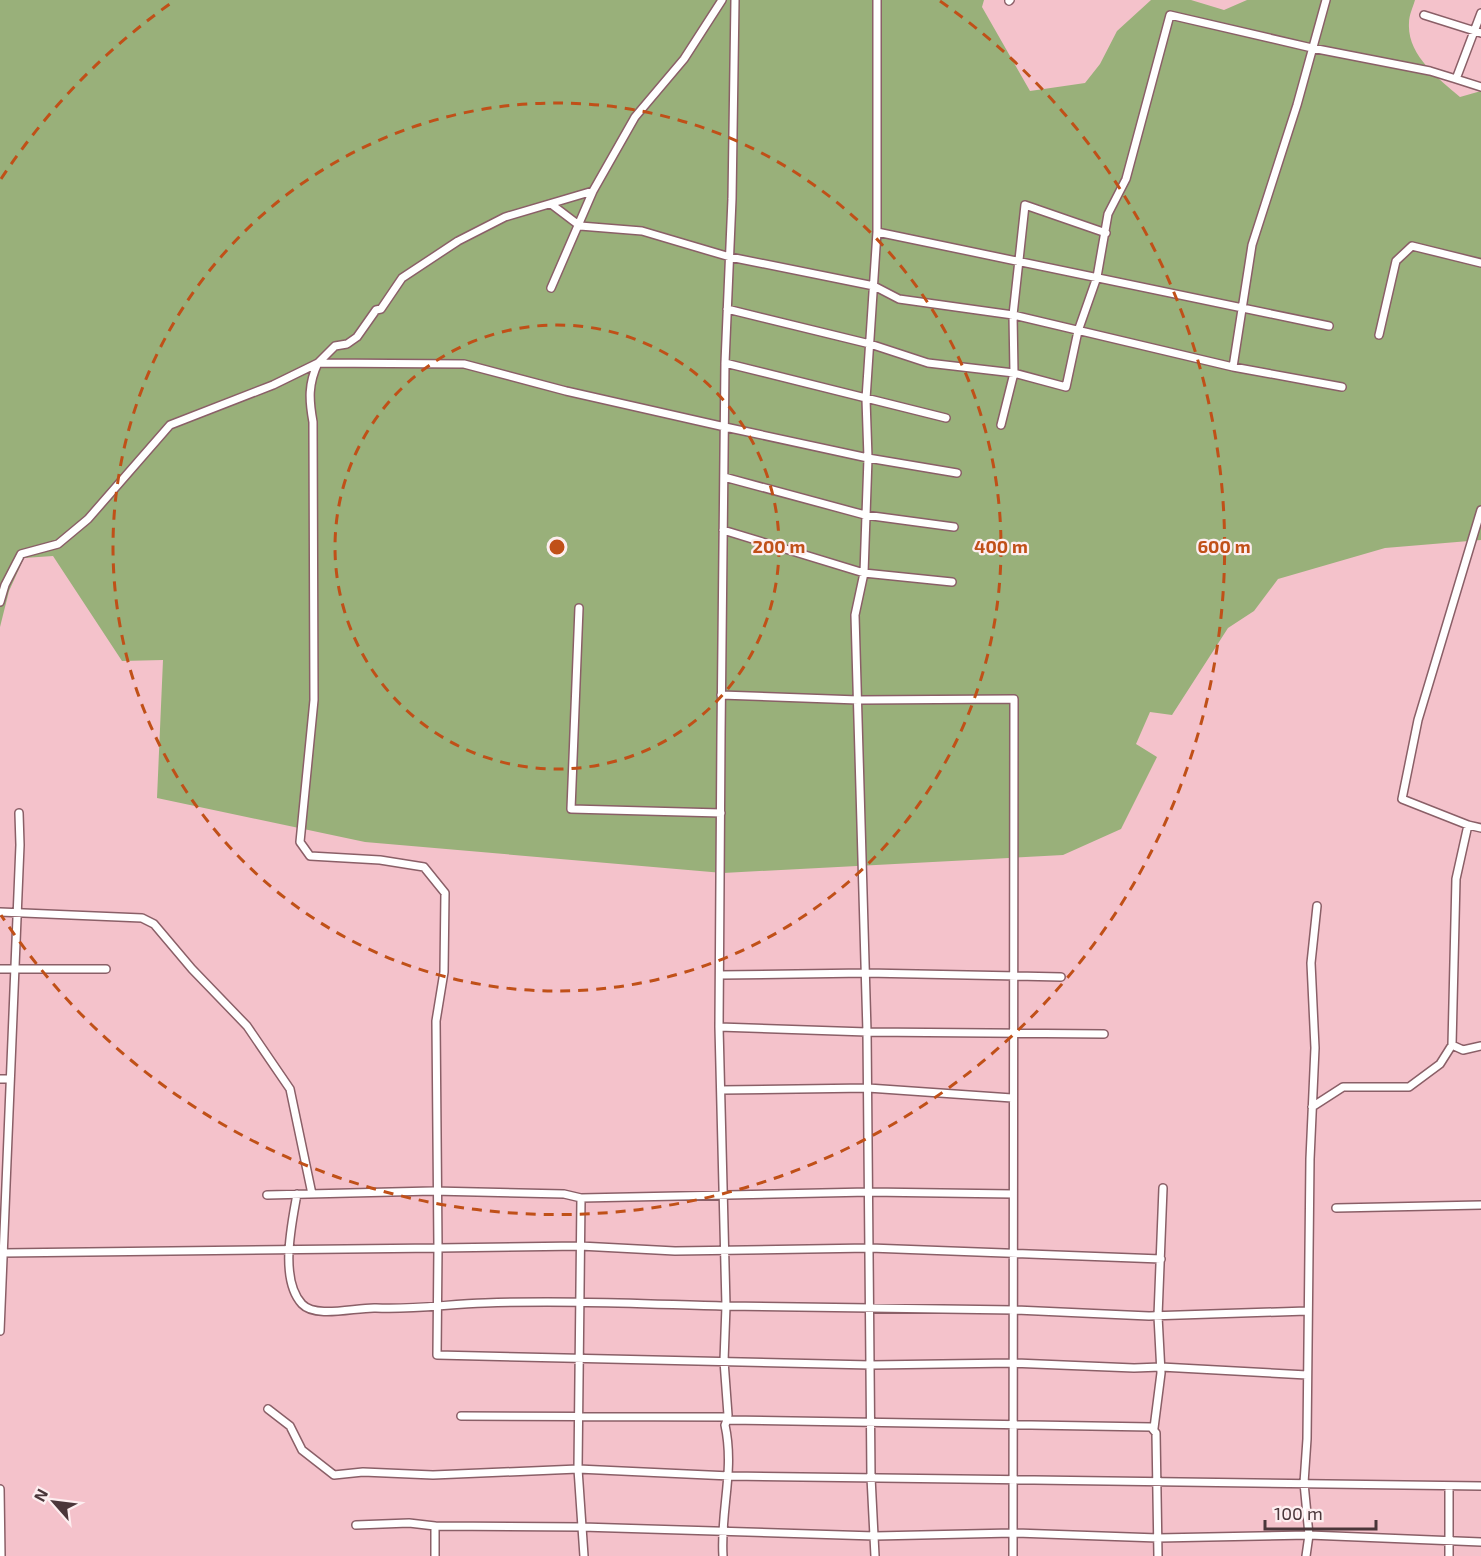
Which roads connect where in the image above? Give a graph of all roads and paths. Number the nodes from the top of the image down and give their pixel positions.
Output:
1 (722, 0) edge
2 (735, 0) edge
3 (877, 0) edge
4 (1326, 0) edge
5 (1481, 13) edge
6 (1424, 15) dead end
7 (1478, 33) edge
8 (1312, 48) junction
9 (1456, 80) junction
10 (1481, 87) edge
11 (593, 191) junction
12 (551, 204) junction
13 (580, 226) junction
14 (877, 232) junction
15 (1106, 233) junction
16 (730, 257) junction
17 (1018, 263) junction
18 (1481, 263) edge
19 (1097, 277) junction
20 (874, 286) junction
21 (551, 288) dead end
22 (727, 309) junction
23 (1242, 309) junction
24 (1013, 315) junction
25 (1329, 326) dead end
26 (1078, 332) junction
27 (1379, 335) dead end
28 (870, 344) junction
29 (318, 363) junction
30 (725, 363) junction
31 (1233, 368) junction
32 (1014, 373) junction
33 (1342, 387) dead end
34 (866, 399) junction
35 (946, 418) dead end
36 (1001, 425) dead end
37 (725, 427) junction
38 (868, 458) junction
39 (957, 473) dead end
40 (724, 477) junction
41 (1481, 510) edge
42 (865, 515) junction
43 (954, 527) dead end
44 (723, 530) junction
45 (864, 573) junction
46 (952, 582) dead end
47 (0, 602) edge
48 (579, 608) dead end
49 (722, 695) junction
50 (858, 700) junction
51 (19, 813) dead end
52 (721, 813) junction
53 (1467, 825) junction
54 (1481, 828) edge
55 (1317, 906) dead end
56 (0, 912) edge
57 (17, 913) junction
58 (0, 969) edge
59 (14, 969) junction
60 (106, 969) dead end
61 (866, 974) junction
62 (720, 975) junction
63 (1013, 976) junction
64 (1061, 977) dead end
65 (719, 1027) junction
66 (867, 1032) junction
67 (1012, 1033) junction
68 (1104, 1034) dead end
69 (1452, 1045) junction
70 (1481, 1046) edge
71 (10, 1078) junction
72 (0, 1079) edge
73 (868, 1088) junction
74 (721, 1090) junction
75 (1012, 1098) junction
76 (1312, 1107) junction
77 (4, 1139) edge
78 (1163, 1188) dead end
79 (439, 1191) junction
80 (869, 1192) junction
81 (297, 1194) junction
82 (312, 1194) junction
83 (1013, 1194) junction
84 (267, 1195) dead end
85 (723, 1195) junction
86 (581, 1198) junction
87 (1481, 1205) edge
88 (1336, 1208) dead end
89 (580, 1246) junction
90 (438, 1248) junction
91 (870, 1248) junction
92 (724, 1249) junction
93 (287, 1251) junction
94 (3, 1253) junction
95 (1014, 1254) junction
96 (1161, 1259) junction
97 (580, 1302) junction
98 (435, 1306) junction
99 (726, 1306) junction
100 (871, 1309) junction
101 (1015, 1310) junction
102 (1308, 1311) junction
103 (1158, 1316) junction
104 (0, 1331) edge
105 (579, 1356) junction
106 (724, 1361) junction
107 (1013, 1363) junction
108 (871, 1365) junction
109 (1161, 1367) junction
110 (1307, 1375) junction
111 (268, 1409) dead end
112 (579, 1414) junction
113 (461, 1416) dead end
114 (727, 1418) junction
115 (872, 1423) junction
116 (1011, 1424) junction
117 (1154, 1428) junction
118 (578, 1469) junction
119 (730, 1476) junction
120 (872, 1477) junction
121 (1013, 1480) junction
122 (1158, 1481) junction
123 (1304, 1483) junction
124 (1449, 1486) junction
125 (1481, 1486) edge
126 (0, 1489) edge
127 (356, 1525) dead end
128 (435, 1526) junction
129 (582, 1527) junction
130 (721, 1533) junction
131 (1013, 1533) junction
132 (1309, 1535) junction
133 (875, 1536) junction
134 (1158, 1538) junction
135 (1449, 1541) junction
136 (1481, 1542) edge
137 (1, 1556) edge
138 (435, 1556) edge
139 (584, 1556) edge
140 (723, 1556) edge
141 (875, 1556) edge
142 (1013, 1556) edge
143 (1158, 1556) edge
144 (1306, 1556) edge
145 (1449, 1556) edge

1 - 11 street
2 - 16 street
3 - 14 street
4 - 8 street
5 - 7 street
6 - 7 street
7 - 9 street
8 - 9 street
8 - 15 street
8 - 23 street
9 - 10 street
11 - 12 street
11 - 13 street
12 - 13 street
12 - 29 street
13 - 16 street
13 - 21 street
14 - 17 street
14 - 20 street
15 - 17 street
15 - 19 street
16 - 20 street
16 - 22 street
17 - 19 street
17 - 24 street
18 - 27 street
19 - 23 street
19 - 26 street
20 - 24 street
20 - 28 street
22 - 28 street
22 - 30 street
23 - 25 street
23 - 31 street
24 - 26 street
24 - 32 street
26 - 31 street
26 - 32 street
28 - 32 street
28 - 34 street
29 - 37 street
29 - 47 street
29 - 79 street
30 - 34 street
30 - 37 street
31 - 33 street
32 - 36 street
34 - 35 street
34 - 38 street
37 - 38 street
37 - 40 street
38 - 39 street
38 - 42 street
40 - 42 street
40 - 44 street
41 - 53 street
42 - 43 street
42 - 45 street
44 - 45 street
44 - 49 street
45 - 46 street
45 - 50 street
48 - 52 street
49 - 50 street
49 - 52 street
50 - 61 street
50 - 63 street
51 - 57 street
52 - 62 street
53 - 54 street
53 - 69 street
55 - 76 street
56 - 57 street
57 - 59 street
57 - 82 street
58 - 59 street
59 - 60 street
59 - 71 street
61 - 62 street
61 - 63 street
61 - 66 street
62 - 65 street
63 - 64 street
63 - 67 street
65 - 66 street
65 - 74 street
66 - 67 street
66 - 73 street
67 - 68 street
67 - 75 street
69 - 70 street
69 - 76 street
71 - 72 street
71 - 77 street
73 - 74 street
73 - 75 street
73 - 80 street
74 - 85 street
75 - 83 street
76 - 102 street
77 - 94 street
78 - 96 street
79 - 82 street
79 - 86 street
79 - 90 street
80 - 83 street
80 - 85 street
80 - 91 street
81 - 82 street
81 - 84 street
81 - 93 street
83 - 95 street
85 - 86 street
85 - 92 street
86 - 89 street
87 - 88 street
89 - 90 street
89 - 92 street
89 - 97 street
90 - 93 street
90 - 98 street
91 - 92 street
91 - 95 street
91 - 100 street
92 - 99 street
93 - 94 street
93 - 98 street
94 - 104 street
95 - 96 street
95 - 101 street
96 - 103 street
97 - 98 street
97 - 99 street
97 - 105 street
98 - 105 street
99 - 100 street
99 - 106 street
100 - 101 street
100 - 108 street
101 - 103 street
101 - 107 street
102 - 103 street
102 - 110 street
103 - 109 street
105 - 106 street
105 - 112 street
106 - 108 street
106 - 114 street
107 - 108 street
107 - 109 street
107 - 116 street
108 - 115 street
109 - 110 street
109 - 117 street
110 - 123 street
111 - 118 street
112 - 113 street
112 - 114 street
112 - 118 street
114 - 115 street
114 - 119 street
115 - 116 street
115 - 120 street
116 - 117 street
116 - 121 street
117 - 122 street
118 - 119 street
118 - 129 street
119 - 120 street
119 - 130 street
120 - 121 street
120 - 133 street
121 - 122 street
121 - 131 street
122 - 123 street
122 - 134 street
123 - 124 street
123 - 132 street
124 - 125 street
124 - 135 street
126 - 137 street
127 - 128 street
128 - 129 street
128 - 138 street
129 - 130 street
129 - 139 street
130 - 133 street
130 - 140 street
131 - 133 street
131 - 134 street
131 - 142 street
132 - 134 street
132 - 135 street
132 - 144 street
133 - 141 street
134 - 143 street
135 - 136 street
135 - 145 street

